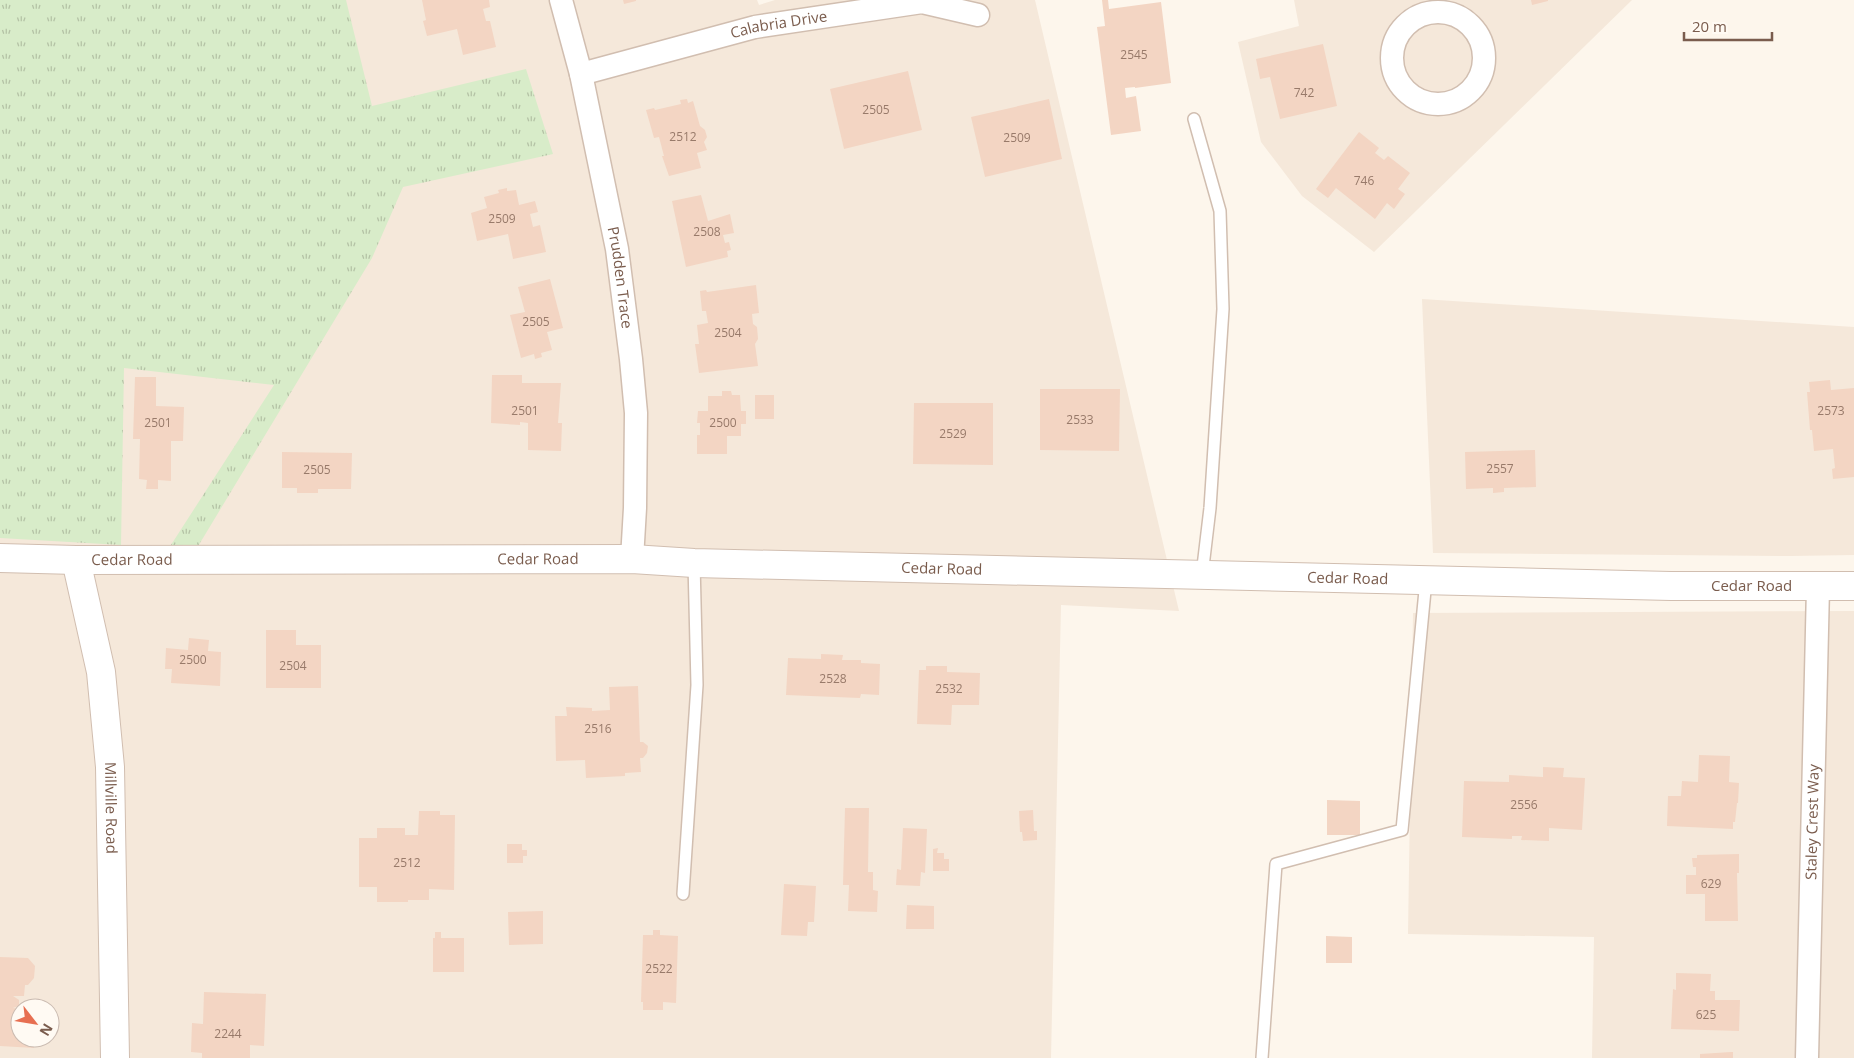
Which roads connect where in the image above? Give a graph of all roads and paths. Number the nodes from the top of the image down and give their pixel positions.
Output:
1 (561, 0) edge
2 (1452, 7) edge
3 (978, 15) dead end
4 (581, 74) junction
5 (1194, 119) dead end
6 (0, 558) edge
7 (632, 559) junction
8 (76, 560) junction
9 (694, 563) junction
10 (1202, 575) junction
11 (1426, 580) junction
12 (1854, 586) edge
13 (1818, 587) junction
14 (683, 894) dead end
15 (115, 1058) edge
16 (1262, 1058) edge
17 (1807, 1058) edge

1 - 4 street, Prudden Trace
2 - 2 street
3 - 4 street, Calabria Drive
4 - 7 street, Prudden Trace
5 - 10 lane
6 - 8 street, Cedar Road
7 - 8 street, Cedar Road
7 - 9 street, Cedar Road
8 - 15 street, Millville Road
9 - 10 street, Cedar Road
9 - 14 lane
10 - 11 street, Cedar Road
11 - 13 street, Cedar Road
11 - 16 lane
12 - 13 street, Cedar Road
13 - 17 street, Staley Crest Way

